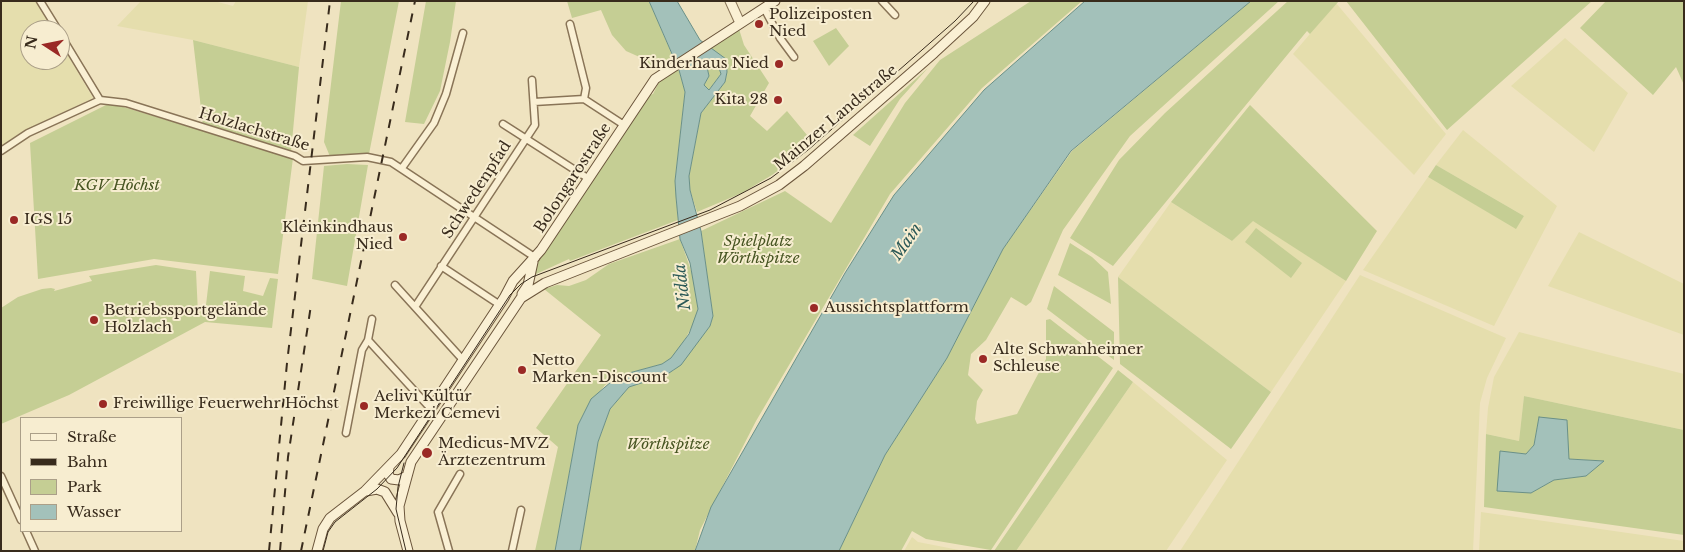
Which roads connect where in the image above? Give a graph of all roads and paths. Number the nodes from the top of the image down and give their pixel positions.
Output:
1 (40, 1) edge
2 (730, 1) edge
3 (775, 1) edge
4 (882, 1) edge
5 (985, 1) edge
6 (764, 8) junction
7 (895, 15) dead end
8 (52, 20) edge
9 (570, 24) dead end
10 (737, 25) junction
11 (463, 33) dead end
12 (70, 50) edge
13 (794, 57) dead end
14 (532, 80) dead end
15 (584, 99) junction
16 (100, 100) junction
17 (534, 102) junction
18 (503, 124) dead end
19 (624, 126) junction
20 (526, 138) junction
21 (1, 151) edge
22 (402, 168) junction
23 (588, 179) junction
24 (474, 218) junction
25 (534, 260) junction
26 (441, 266) junction
27 (527, 278) junction
28 (545, 283) junction
29 (395, 285) dead end
30 (502, 302) junction
31 (515, 303) junction
32 (415, 307) junction
33 (372, 319) dead end
34 (368, 340) junction
35 (463, 360) junction
36 (431, 409) junction
37 (346, 433) dead end
38 (389, 468) junction
39 (460, 474) dead end
40 (1, 476) edge
41 (405, 477) junction
42 (366, 491) junction
43 (521, 510) dead end
44 (399, 515) junction
45 (20, 518) edge
46 (26, 532) edge
47 (35, 551) edge
48 (317, 551) edge
49 (408, 551) edge
50 (449, 551) edge
51 (512, 551) edge

1 - 8 street
2 - 10 main road
3 - 6 main road, Bolongarostraße
4 - 7 street
5 - 28 main road, Mainzer Landstraße
6 - 10 main road, Bolongarostraße
6 - 13 street
9 - 15 street
10 - 19 main road, Bolongarostraße
11 - 22 street
12 - 16 street
14 - 17 street, Schwedenpfad
15 - 17 street
15 - 19 street
16 - 21 street
16 - 22 street, Holzlachstraße
17 - 20 street, Schwedenpfad
18 - 20 street
19 - 23 main road, Bolongarostraße
20 - 23 street
20 - 24 street, Schwedenpfad
22 - 24 street, Holzlachstraße
23 - 25 main road, Bolongarostraße
24 - 25 street, Holzlachstraße
24 - 26 street, Schwedenpfad
25 - 27 main road, Bolongarostraße
26 - 30 street
26 - 32 street, Schwedenpfad
27 - 28 main road
27 - 30 main road
27 - 30 main road
27 - 31 main road
28 - 31 main road
29 - 32 street
30 - 35 main road
31 - 41 main road
32 - 35 street
33 - 34 street
34 - 36 street
34 - 37 street
35 - 36 main road
36 - 38 main road
38 - 41 main road
38 - 42 main road
39 - 50 street
40 - 45 street
41 - 44 main road
42 - 44 main road
42 - 48 main road
43 - 51 street
44 - 49 main road
46 - 47 street

